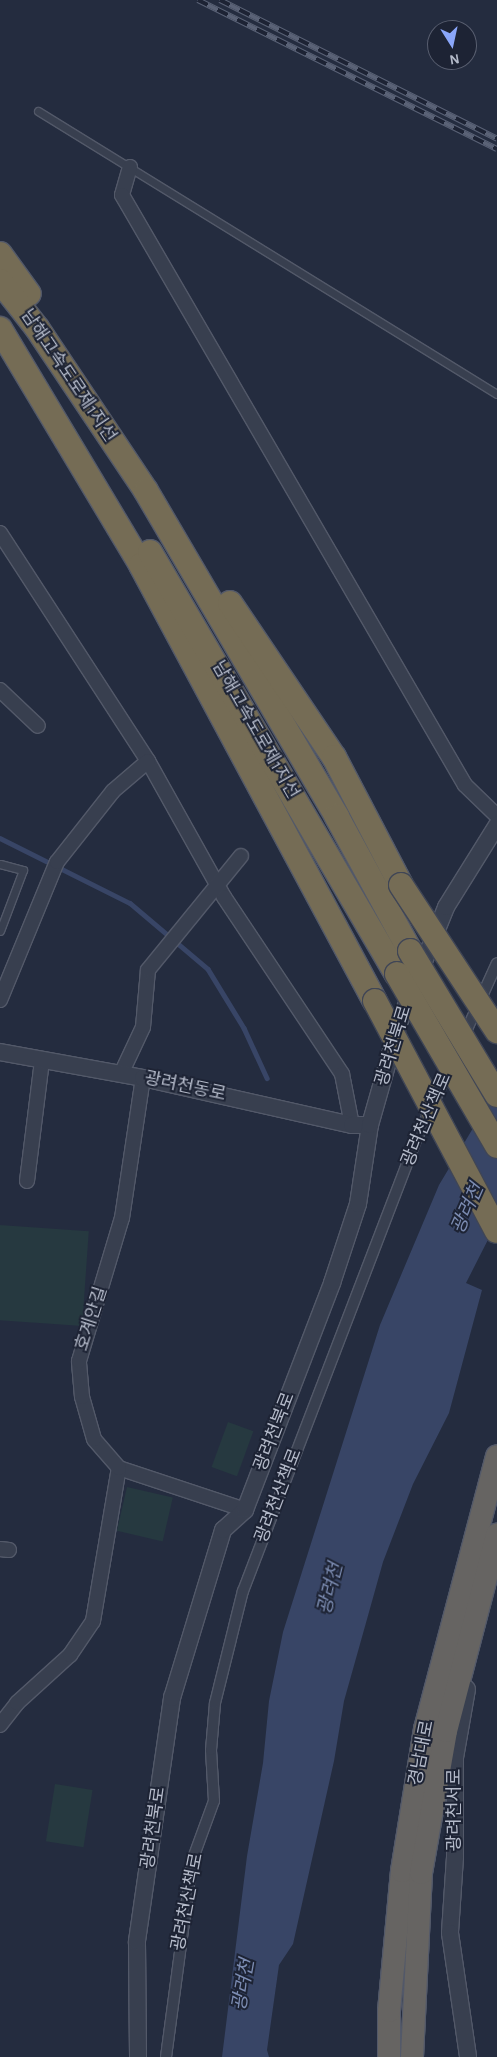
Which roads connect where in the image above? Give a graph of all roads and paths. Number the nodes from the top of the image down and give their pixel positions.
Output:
1 (38, 111) dead end
2 (130, 167) junction
3 (0, 254) edge
4 (0, 281) edge
5 (0, 322) edge
6 (0, 329) edge
7 (497, 394) edge
8 (0, 533) edge
9 (0, 690) edge
10 (38, 726) dead end
11 (148, 761) junction
12 (497, 816) edge
13 (497, 825) edge
14 (241, 856) dead end
15 (0, 864) edge
16 (216, 883) junction
17 (0, 931) edge
18 (497, 963) edge
19 (0, 1000) edge
20 (497, 1031) edge
21 (0, 1052) edge
22 (42, 1061) junction
23 (121, 1074) junction
24 (143, 1078) junction
25 (497, 1095) edge
26 (352, 1125) junction
27 (370, 1125) junction
28 (497, 1146) edge
29 (27, 1182) dead end
30 (497, 1231) edge
31 (497, 1456) edge
32 (119, 1468) junction
33 (245, 1510) junction
34 (497, 1535) edge
35 (497, 1577) edge
36 (0, 1725) edge
37 (467, 2053) edge
38 (138, 2057) edge
39 (166, 2057) edge
40 (388, 2057) edge
41 (412, 2057) edge

1 - 2 lane
2 - 7 lane
2 - 12 street
3 - 20 highway, bridge
4 - 25 highway, 남해고속도로제1지선, bridge
5 - 28 highway, 남해고속도로제1지선, bridge
6 - 30 highway, bridge
8 - 11 street
9 - 10 street
11 - 16 street
11 - 19 street
13 - 27 street, 광려천북로
14 - 16 street
15 - 17 lane
16 - 23 street
16 - 26 street
18 - 39 street, 광려천산책로
21 - 22 street, 광려천동로
22 - 23 street, 광려천동로
22 - 29 street
23 - 24 street, 광려천동로
24 - 26 street, 광려천동로
24 - 32 street, 호계안길
26 - 27 street, 광려천동로
27 - 33 street, 광려천북로
31 - 40 highway, 경남대로
32 - 33 street
32 - 36 street
33 - 38 street, 광려천북로
34 - 41 highway, 경남대로
35 - 37 street, 광려천서로

